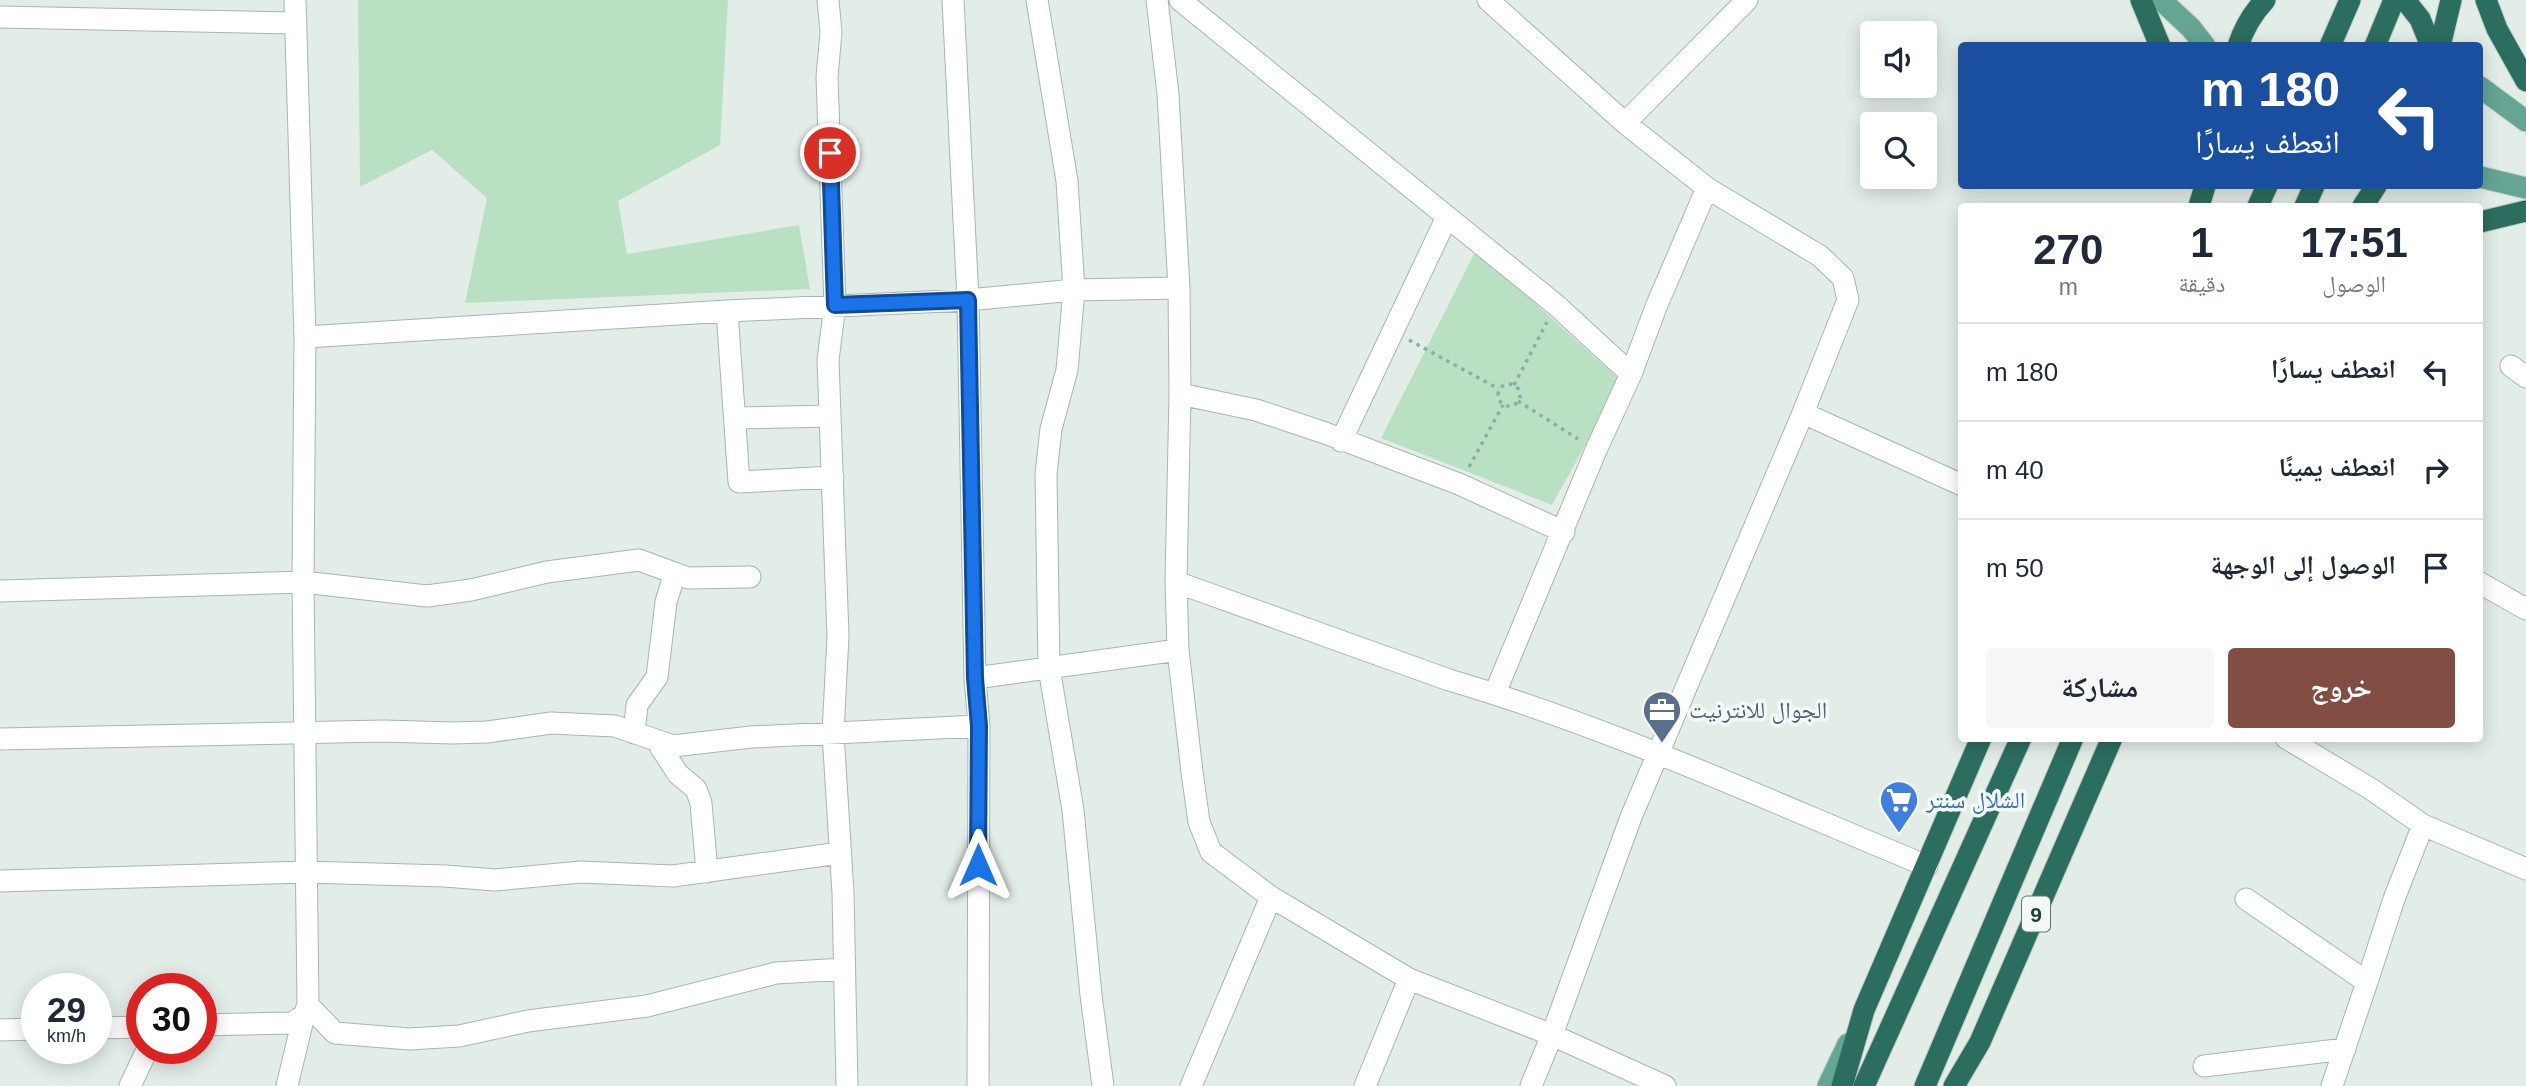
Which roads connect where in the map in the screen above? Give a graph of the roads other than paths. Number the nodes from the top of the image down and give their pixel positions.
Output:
1 (295, 0) edge
2 (828, 0) edge
3 (953, 0) edge
4 (1037, 0) edge
5 (1157, 0) edge
6 (1180, 0) edge
7 (1488, 0) edge
8 (1748, 0) edge
9 (2141, 0) edge
10 (2161, 0) edge
11 (2265, 0) edge
12 (2350, 0) edge
13 (2395, 0) edge
14 (2405, 0) edge
15 (2451, 0) edge
16 (2486, 0) edge
17 (0, 17) edge
18 (2420, 19) junction
19 (295, 23) junction
20 (2158, 42) edge
21 (2202, 42) edge
22 (2240, 42) edge
23 (2332, 42) edge
24 (2377, 42) edge
25 (2429, 42) edge
26 (2437, 42) edge
27 (2441, 42) edge
28 (2526, 81) edge
29 (2483, 89) edge
30 (2526, 121) edge
31 (1625, 123) junction
32 (2483, 178) edge
33 (1707, 188) junction
34 (2526, 188) edge
35 (2526, 211) edge
36 (1447, 217) junction
37 (2483, 221) edge
38 (1179, 288) junction
39 (1074, 290) junction
40 (968, 300) junction
41 (835, 305) junction
42 (727, 311) junction
43 (304, 337) junction
44 (1631, 374) junction
45 (1180, 394) junction
46 (1802, 413) junction
47 (830, 416) junction
48 (734, 418) junction
49 (1340, 441) junction
50 (832, 477) junction
51 (1958, 483) edge
52 (1564, 532) junction
53 (675, 573) junction
54 (750, 577) dead end
55 (303, 582) junction
56 (1176, 582) junction
57 (2483, 585) edge
58 (0, 591) edge
59 (2526, 609) edge
60 (1178, 650) junction
61 (1049, 668) junction
62 (975, 678) junction
63 (1495, 693) junction
64 (979, 726) junction
65 (306, 733) junction
66 (634, 733) junction
67 (832, 733) junction
68 (0, 739) edge
69 (656, 740) junction
70 (1979, 742) edge
71 (2019, 742) edge
72 (2071, 742) edge
73 (2110, 742) edge
74 (2293, 742) edge
75 (1657, 754) junction
76 (2423, 825) junction
77 (840, 853) junction
78 (1927, 866) junction
79 (2526, 869) edge
80 (305, 872) junction
81 (707, 872) junction
82 (0, 881) edge
83 (1271, 897) junction
84 (2246, 899) dead end
85 (845, 969) junction
86 (1409, 979) junction
87 (2367, 982) junction
88 (306, 1010) junction
89 (1864, 1010) junction
90 (217, 1025) edge
91 (21, 1029) edge
92 (0, 1030) edge
93 (1552, 1035) junction
94 (2345, 1049) junction
95 (140, 1064) edge
96 (2204, 1066) dead end
97 (130, 1086) edge
98 (287, 1086) edge
99 (847, 1086) edge
100 (978, 1086) edge
101 (1103, 1086) edge
102 (1191, 1086) edge
103 (1365, 1086) edge
104 (1531, 1086) edge
105 (1665, 1086) edge
106 (1828, 1086) edge
107 (1842, 1086) edge
108 (1864, 1086) edge
109 (1925, 1086) edge
110 (1954, 1086) edge
111 (2332, 1086) edge

1 - 19 street
2 - 41 street
3 - 40 street
4 - 39 street
5 - 38 street
6 - 36 street
7 - 31 street
8 - 31 street
9 - 20 highway
10 - 21 main road
11 - 22 highway
12 - 23 highway
13 - 24 highway
14 - 18 highway
15 - 27 highway
16 - 28 highway
17 - 19 street
18 - 25 highway
18 - 26 main road
19 - 43 street
29 - 30 main road
31 - 33 street
32 - 34 main road
33 - 44 street
33 - 46 street
35 - 37 highway
36 - 44 street
36 - 49 street
38 - 39 street
38 - 45 street
39 - 40 street
39 - 61 street
40 - 41 street
40 - 62 street
41 - 42 street
41 - 47 street
42 - 43 street
42 - 48 street
43 - 55 street
44 - 52 street
45 - 49 street
45 - 56 street
46 - 51 street
46 - 75 street
47 - 48 street
47 - 50 street
48 - 50 street
49 - 52 street
50 - 67 street
52 - 63 street
53 - 54 street
53 - 55 street
53 - 66 street
55 - 58 street
55 - 65 street
56 - 60 street
56 - 63 street
57 - 59 street
60 - 61 street
60 - 83 street
61 - 62 street
61 - 101 street
62 - 64 street
63 - 75 street
64 - 67 street
64 - 100 street
65 - 66 street
65 - 68 street
65 - 80 street
66 - 69 street
67 - 69 street
67 - 77 street
69 - 81 street
70 - 78 highway
71 - 108 highway
72 - 109 highway, 9
73 - 110 highway, 9
74 - 76 street
75 - 78 street
75 - 93 street
76 - 79 street
76 - 87 street
77 - 81 street
77 - 85 street
78 - 89 highway
80 - 81 street
80 - 82 street
80 - 88 street
83 - 86 street
83 - 102 street
84 - 87 street
85 - 88 street
85 - 99 street
86 - 93 street
86 - 103 street
87 - 94 street
88 - 90 street
88 - 98 street
89 - 106 main road
89 - 107 highway
91 - 92 street
93 - 104 street
93 - 105 street
94 - 96 street
94 - 111 street
95 - 97 street

